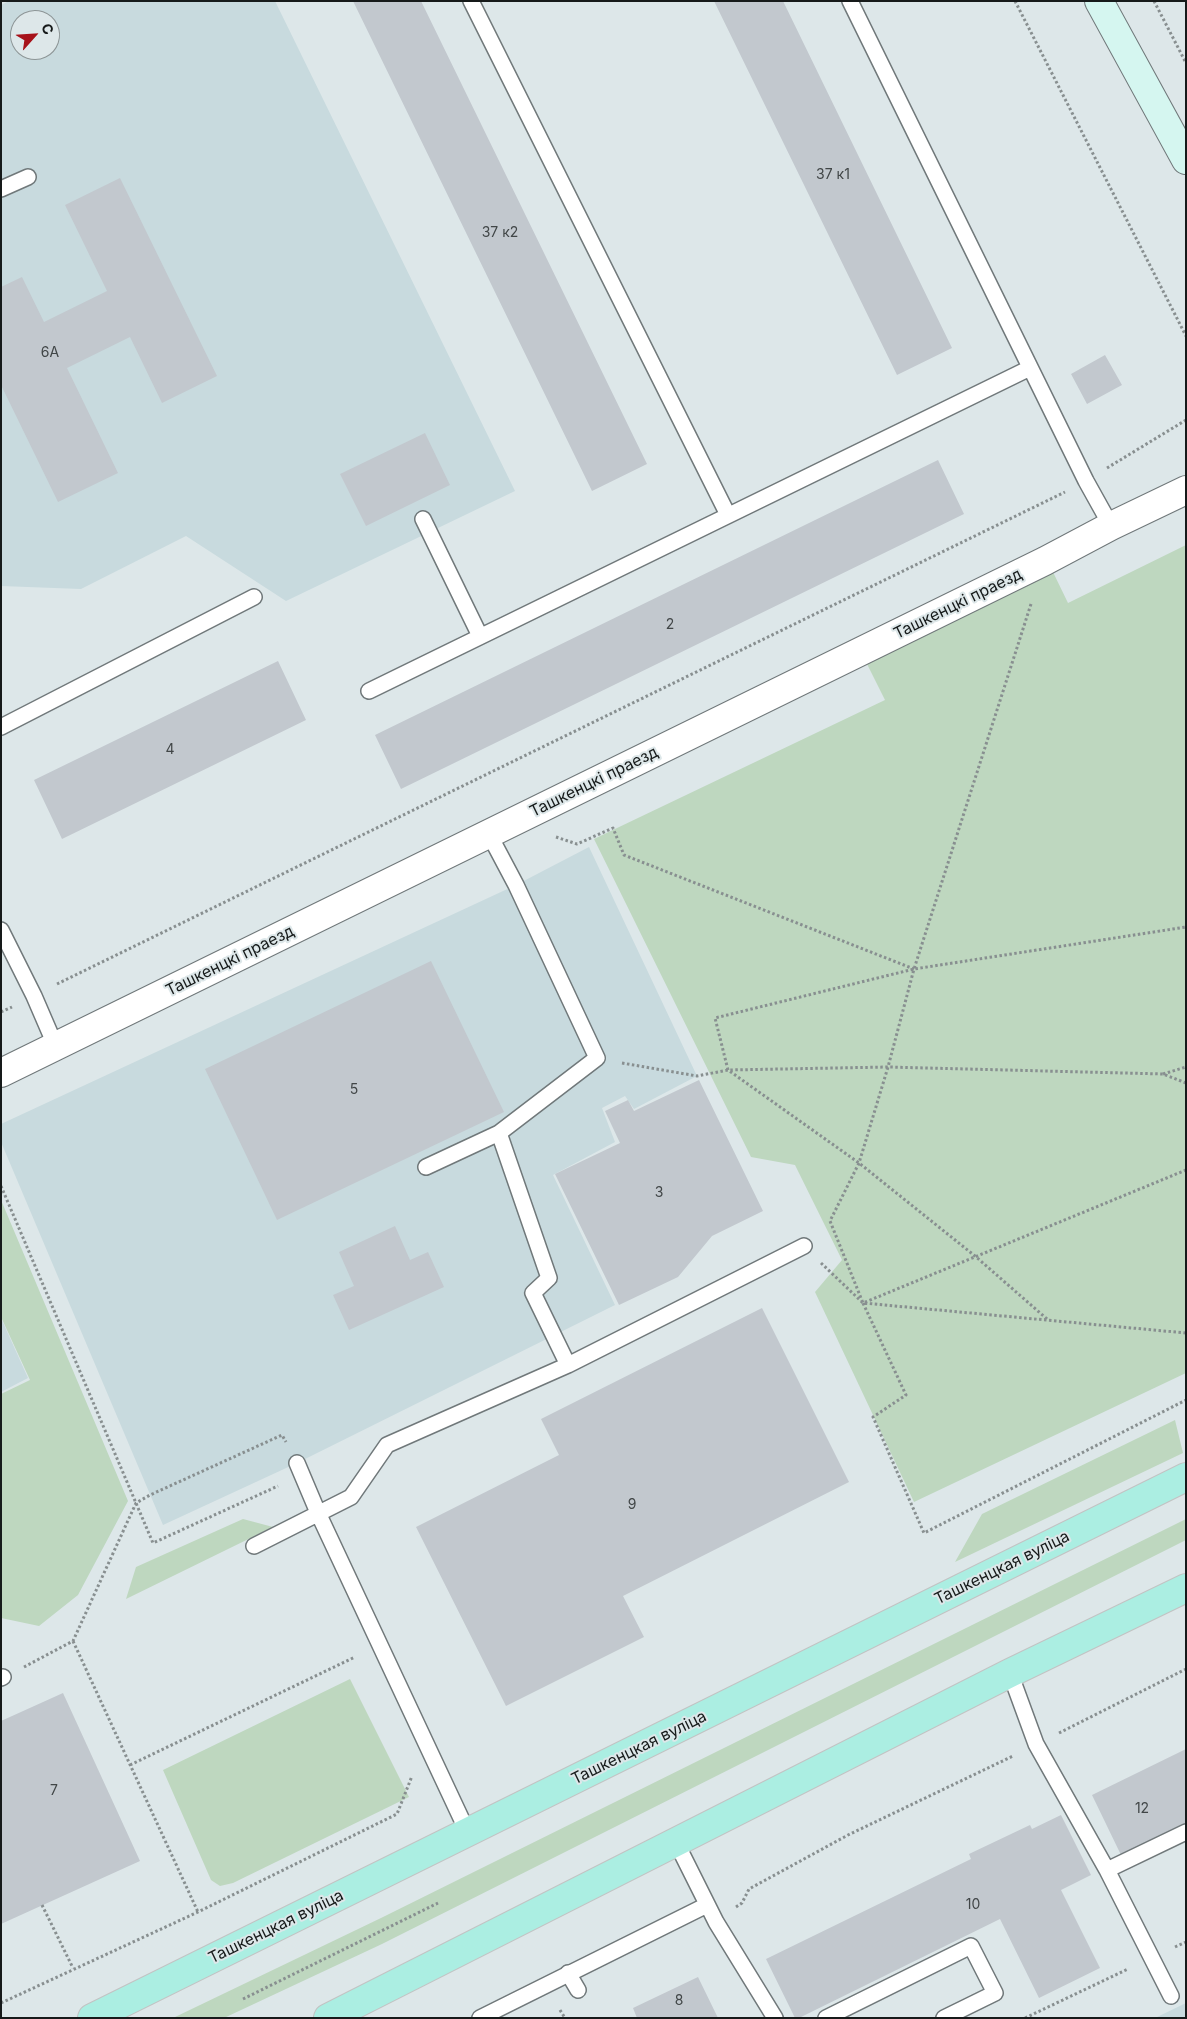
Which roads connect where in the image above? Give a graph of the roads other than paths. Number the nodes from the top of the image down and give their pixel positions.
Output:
1 (471, 1) edge
2 (850, 1) edge
3 (1099, 1) edge
4 (1186, 160) edge
5 (28, 177) dead end
6 (1, 189) edge
7 (1030, 368) junction
8 (1186, 490) edge
9 (728, 515) junction
10 (423, 518) dead end
11 (1111, 526) junction
12 (254, 597) dead end
13 (480, 636) junction
14 (369, 690) dead end
15 (1, 727) edge
16 (489, 834) junction
17 (1, 930) edge
18 (56, 1047) junction
19 (1, 1073) edge
20 (499, 1133) junction
21 (426, 1167) dead end
22 (804, 1246) road end
23 (568, 1365) junction
24 (299, 1469) road end
25 (1186, 1477) edge
26 (318, 1515) junction
27 (254, 1546) dead end
28 (1186, 1588) edge
29 (1010, 1672) junction
30 (1186, 1832) edge
31 (468, 1833) junction
32 (676, 1842) junction
33 (1107, 1870) junction
34 (707, 1904) junction
35 (568, 1973) junction
36 (578, 1990) dead end
37 (1171, 1996) dead end
38 (92, 2018) edge
39 (328, 2018) edge
40 (480, 2018) edge
41 (775, 2018) edge
42 (826, 2018) edge
43 (944, 2018) edge

1 - 9 lane
2 - 7 lane
3 - 4 street
5 - 6 lane
7 - 9 lane
7 - 11 lane
8 - 11 street, Ташкенцкі праезд
9 - 13 lane
10 - 13 lane
11 - 16 street, Ташкенцкі праезд
12 - 15 lane
13 - 14 lane
16 - 18 street, Ташкенцкі праезд
16 - 20 lane
17 - 18 lane
18 - 19 street, Ташкенцкі праезд
20 - 21 lane
20 - 23 lane
22 - 23 lane
23 - 26 lane
24 - 26 lane
25 - 31 main road, Ташкенцкая вуліца
26 - 27 lane
26 - 31 lane
28 - 29 main road
29 - 32 main road
29 - 33 lane
30 - 33 lane
31 - 38 main road, Ташкенцкая вуліца
32 - 34 lane
32 - 39 main road
33 - 37 lane
34 - 35 lane
34 - 41 lane
35 - 36 lane
35 - 40 lane
42 - 43 lane

